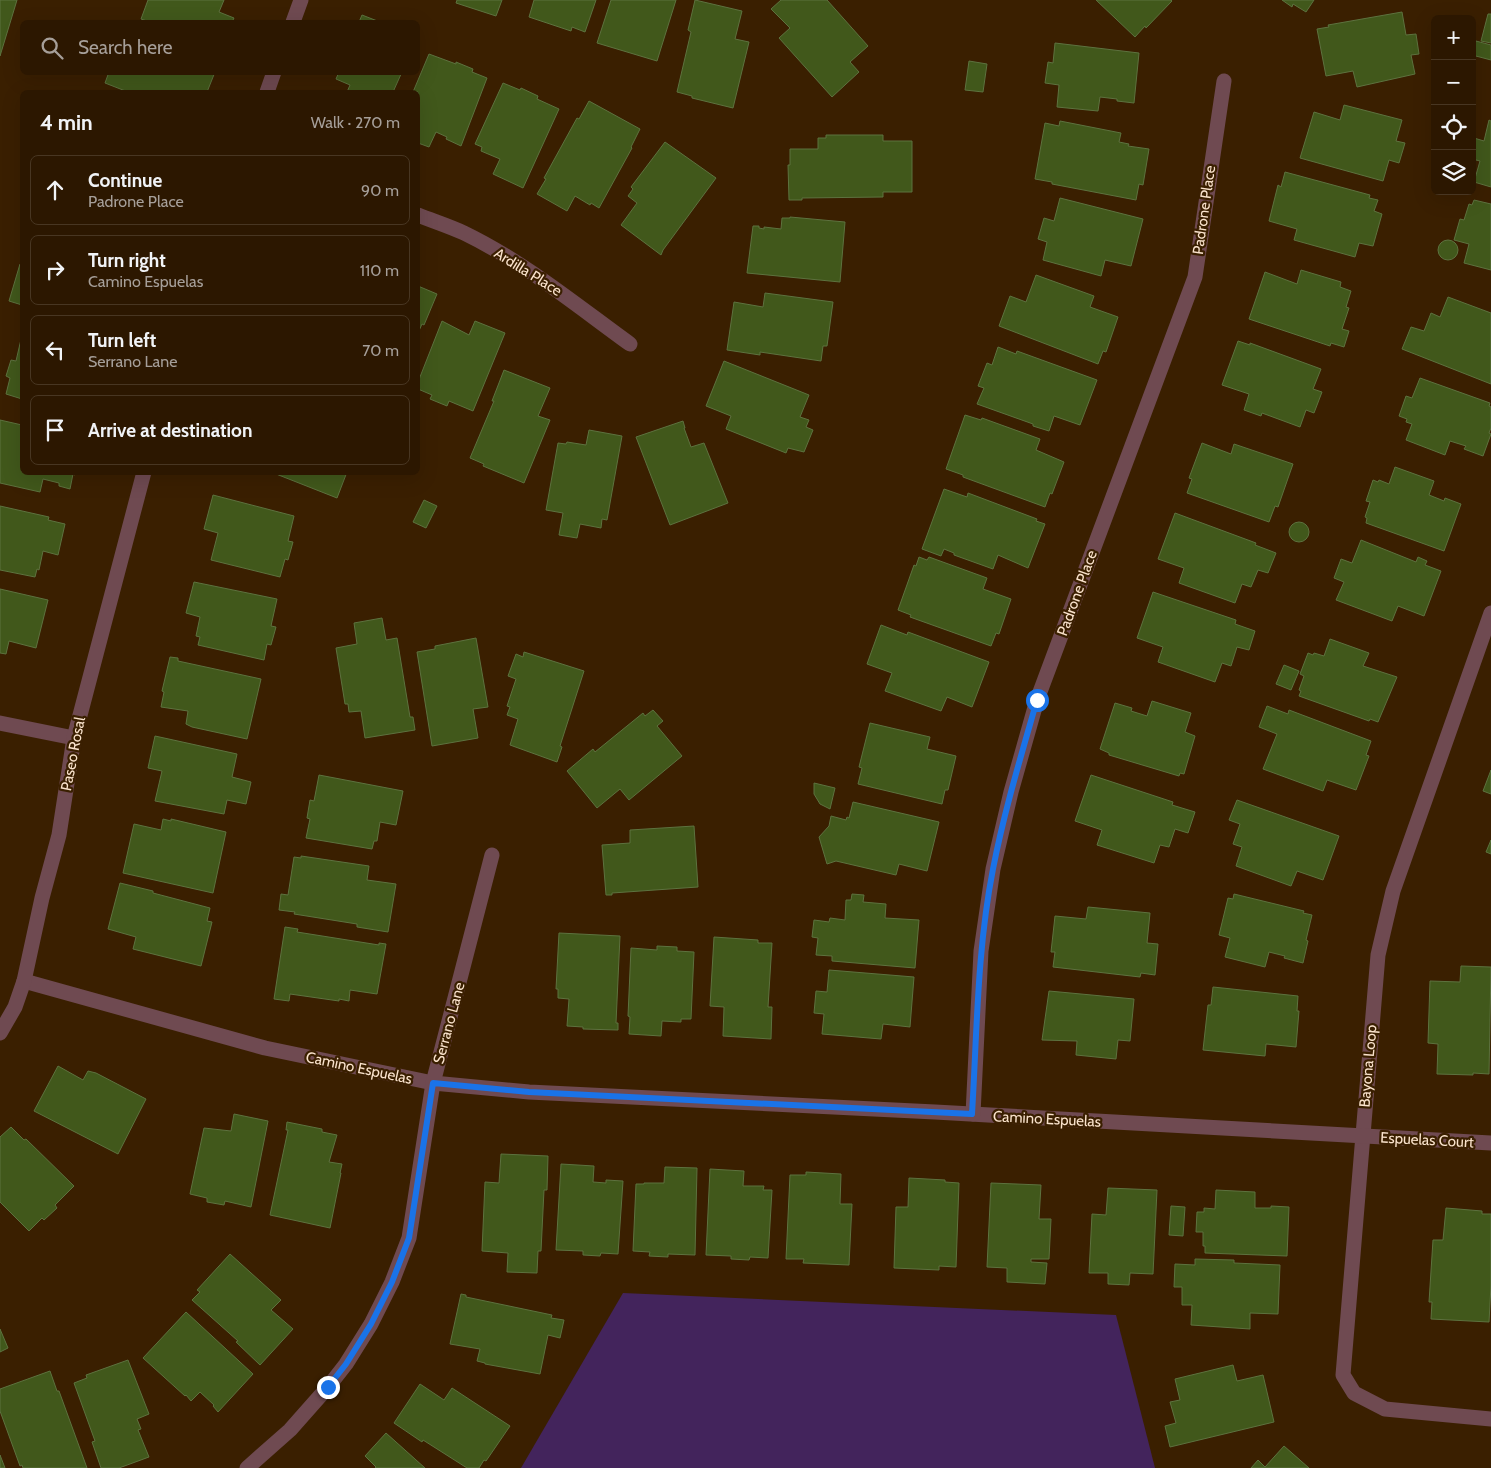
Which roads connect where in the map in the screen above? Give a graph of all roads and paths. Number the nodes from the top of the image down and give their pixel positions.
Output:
1 (301, 0) edge
2 (294, 20) edge
3 (273, 75) edge
4 (1224, 81) dead end
5 (268, 90) edge
6 (420, 216) edge
7 (630, 344) dead end
8 (143, 475) edge
9 (1490, 618) edge
10 (0, 723) edge
11 (74, 738) junction
12 (492, 855) dead end
13 (24, 981) junction
14 (0, 1033) edge
15 (433, 1083) junction
16 (972, 1114) junction
17 (1362, 1137) junction
18 (1491, 1143) edge
19 (1491, 1419) edge
20 (247, 1468) edge

1 - 2 street
3 - 5 street
4 - 16 street, Padrone Place
6 - 7 street, Ardilla Place
8 - 11 street, Paseo Rosal
9 - 17 street, Bayona Loop
10 - 11 street
11 - 13 street, Paseo Rosal
12 - 15 street, Serrano Lane
13 - 14 street, Paseo Rosal
13 - 15 street, Camino Espuelas
15 - 16 street, Camino Espuelas
15 - 20 street, Serrano Lane
16 - 17 street, Camino Espuelas
17 - 18 street, Espuelas Court
17 - 19 street, Bayona Loop

